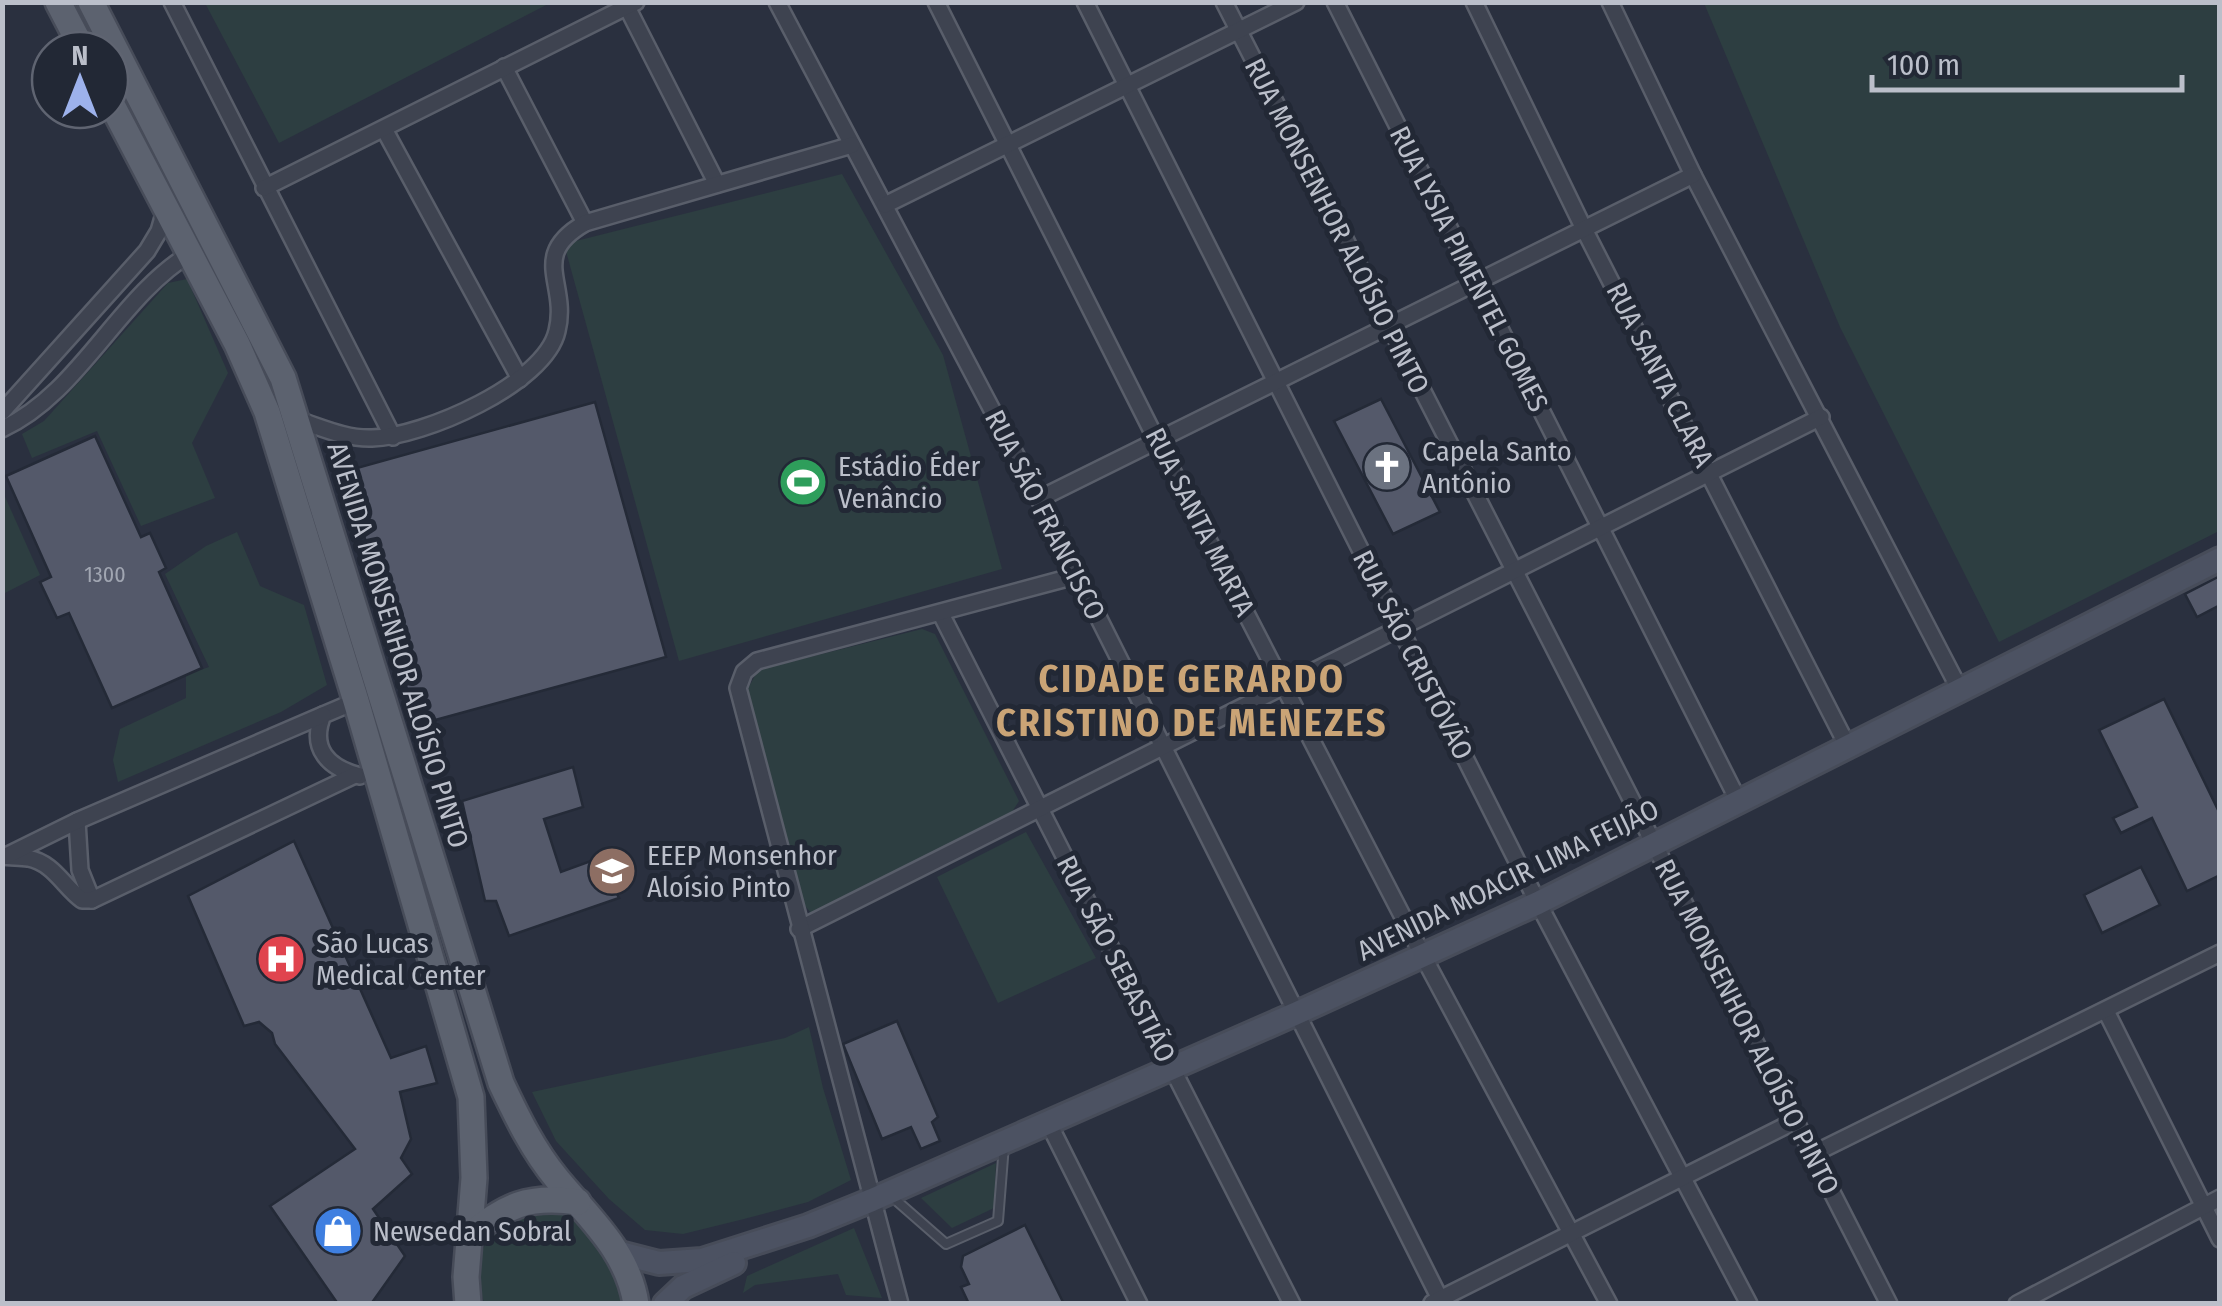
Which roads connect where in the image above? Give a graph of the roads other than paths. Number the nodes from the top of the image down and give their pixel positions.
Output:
1 (58, 2) edge
2 (91, 2) edge
3 (172, 2) edge
4 (776, 2) edge
5 (936, 2) edge
6 (1085, 2) edge
7 (1224, 2) edge
8 (1296, 2) edge
9 (1335, 2) edge
10 (1474, 2) edge
11 (1610, 2) edge
12 (632, 5) edge
13 (73, 30) edge
14 (1238, 32) junction
15 (504, 67) junction
16 (1126, 87) junction
17 (384, 129) junction
18 (125, 130) edge
19 (1007, 142) junction
20 (852, 145) junction
21 (1693, 174) junction
22 (718, 184) junction
23 (264, 188) junction
24 (884, 205) junction
25 (166, 207) junction
26 (585, 222) junction
27 (1584, 229) junction
28 (191, 253) junction
29 (1476, 280) junction
30 (1387, 325) junction
31 (520, 378) junction
32 (1274, 380) junction
33 (2, 412) edge
34 (1821, 417) junction
35 (298, 420) junction
36 (2, 429) edge
37 (393, 437) junction
38 (1156, 440) junction
39 (1710, 472) junction
40 (1038, 499) junction
41 (1599, 530) junction
42 (2220, 559) edge
43 (1513, 573) junction
44 (1075, 576) junction
45 (941, 614) junction
46 (1399, 629) junction
47 (1284, 685) junction
48 (1961, 692) junction
49 (356, 700) junction
50 (322, 715) junction
51 (1163, 748) junction
52 (1848, 748) junction
53 (367, 777) junction
54 (1739, 802) junction
55 (1040, 811) junction
56 (78, 821) junction
57 (1653, 844) junction
58 (3, 857) edge
59 (92, 900) junction
60 (1538, 903) junction
61 (799, 929) junction
62 (2220, 952) edge
63 (1423, 956) junction
64 (2106, 1011) junction
65 (1297, 1013) junction
66 (1172, 1068) junction
67 (1795, 1121) junction
68 (1048, 1122) junction
69 (1004, 1142) junction
70 (1813, 1154) junction
71 (1682, 1178) junction
72 (879, 1196) junction
73 (2220, 1198) edge
74 (578, 1202) junction
75 (2202, 1207) junction
76 (808, 1226) junction
77 (1573, 1232) junction
78 (468, 1237) junction
79 (2220, 1238) edge
80 (620, 1253) junction
81 (467, 1290) edge
82 (1436, 1301) edge
83 (452, 1304) edge
84 (636, 1304) edge
85 (665, 1304) edge
86 (900, 1304) edge
87 (1139, 1304) edge
88 (1292, 1304) edge
89 (1610, 1304) edge
90 (1749, 1304) edge
91 (1889, 1304) edge
92 (2018, 1304) edge

1 - 13 main road
2 - 35 main road, AVENIDA MONSENHOR ALOÍSIO PINTO
3 - 23 street
4 - 20 street, RUA SÃO FRANCISCO
5 - 19 street, RUA SANTA MARTA
6 - 16 street, RUA SÃO CRISTÓVÃO
7 - 14 street, RUA MONSENHOR ALOÍSIO PINTO
8 - 14 street
9 - 29 street, RUA LYSIA PIMENTEL GOMES
10 - 27 street, RUA SANTA CLARA
11 - 21 street
12 - 15 street
12 - 22 street
14 - 16 street
14 - 30 street, RUA MONSENHOR ALOÍSIO PINTO
15 - 17 street
15 - 26 street
16 - 19 street
16 - 32 street, RUA SÃO CRISTÓVÃO
17 - 23 street
17 - 31 street
18 - 25 main road, AVENIDA MONSENHOR ALOÍSIO PINTO
19 - 24 street
19 - 38 street, RUA SANTA MARTA
20 - 22 street
20 - 24 street, RUA SÃO FRANCISCO
21 - 27 street
21 - 34 street
22 - 26 street
23 - 37 street
24 - 40 street, RUA SÃO FRANCISCO
25 - 28 main road, AVENIDA MONSENHOR ALOÍSIO PINTO
25 - 33 street
26 - 31 street
27 - 29 street
27 - 39 street, RUA SANTA CLARA
28 - 36 street
28 - 49 main road, AVENIDA MONSENHOR ALOÍSIO PINTO
29 - 30 street
29 - 41 street, RUA LYSIA PIMENTEL GOMES
30 - 32 street
30 - 43 street, RUA MONSENHOR ALOÍSIO PINTO
31 - 37 street
32 - 38 street
32 - 46 street, RUA SÃO CRISTÓVÃO
34 - 39 street
34 - 48 street
35 - 37 street
35 - 74 main road, AVENIDA MONSENHOR ALOÍSIO PINTO
38 - 40 street
38 - 47 street, RUA SANTA MARTA
39 - 41 street
39 - 52 street, RUA SANTA CLARA
40 - 44 street, RUA SÃO FRANCISCO
41 - 43 street
41 - 54 street, RUA LYSIA PIMENTEL GOMES
42 - 48 main road, AVENIDA MOACIR LIMA FEIJÃO
43 - 46 street
43 - 57 street, RUA MONSENHOR ALOÍSIO PINTO
44 - 45 street
44 - 51 street, RUA SÃO FRANCISCO
45 - 55 street, RUA SÃO SEBASTIÃO
45 - 61 street
46 - 47 street
46 - 60 street, RUA SÃO CRISTÓVÃO
47 - 51 street
47 - 63 street, RUA SANTA MARTA
48 - 52 main road, AVENIDA MOACIR LIMA FEIJÃO
49 - 50 street
49 - 53 main road, AVENIDA MONSENHOR ALOÍSIO PINTO
50 - 53 street
50 - 56 street
51 - 55 street
51 - 65 street, RUA SÃO FRANCISCO
52 - 54 main road, AVENIDA MOACIR LIMA FEIJÃO
53 - 59 street
53 - 78 main road, AVENIDA MONSENHOR ALOÍSIO PINTO
54 - 57 main road, AVENIDA MOACIR LIMA FEIJÃO
55 - 61 street
55 - 66 street, RUA SÃO SEBASTIÃO
56 - 58 street
56 - 59 street
57 - 60 main road, AVENIDA MOACIR LIMA FEIJÃO
57 - 67 street, RUA MONSENHOR ALOÍSIO PINTO
58 - 59 street
60 - 63 main road, AVENIDA MOACIR LIMA FEIJÃO
60 - 71 street, RUA SÃO CRISTÓVÃO
61 - 72 street
62 - 64 street
63 - 65 main road, AVENIDA MOACIR LIMA FEIJÃO
63 - 77 street, RUA SANTA MARTA
64 - 70 street
64 - 75 street
65 - 66 main road, AVENIDA MOACIR LIMA FEIJÃO
65 - 82 street, RUA SÃO FRANCISCO
66 - 68 main road, AVENIDA MOACIR LIMA FEIJÃO
66 - 88 street, RUA SÃO SEBASTIÃO
67 - 70 street, RUA MONSENHOR ALOÍSIO PINTO
67 - 71 street
68 - 69 main road, AVENIDA MOACIR LIMA FEIJÃO
68 - 87 street
69 - 72 main road, AVENIDA MOACIR LIMA FEIJÃO
69 - 72 lane
70 - 91 street, RUA MONSENHOR ALOÍSIO PINTO
71 - 77 street
71 - 90 street, RUA SÃO CRISTÓVÃO
72 - 76 main road, AVENIDA MOACIR LIMA FEIJÃO
72 - 86 street
73 - 75 street
74 - 78 main road
74 - 80 main road, AVENIDA MONSENHOR ALOÍSIO PINTO
75 - 79 street
75 - 92 street
76 - 80 main road
76 - 85 main road
77 - 82 street
77 - 89 street, RUA SANTA MARTA
78 - 81 main road, AVENIDA MONSENHOR ALOÍSIO PINTO
80 - 84 main road, AVENIDA MONSENHOR ALOÍSIO PINTO
81 - 83 street

